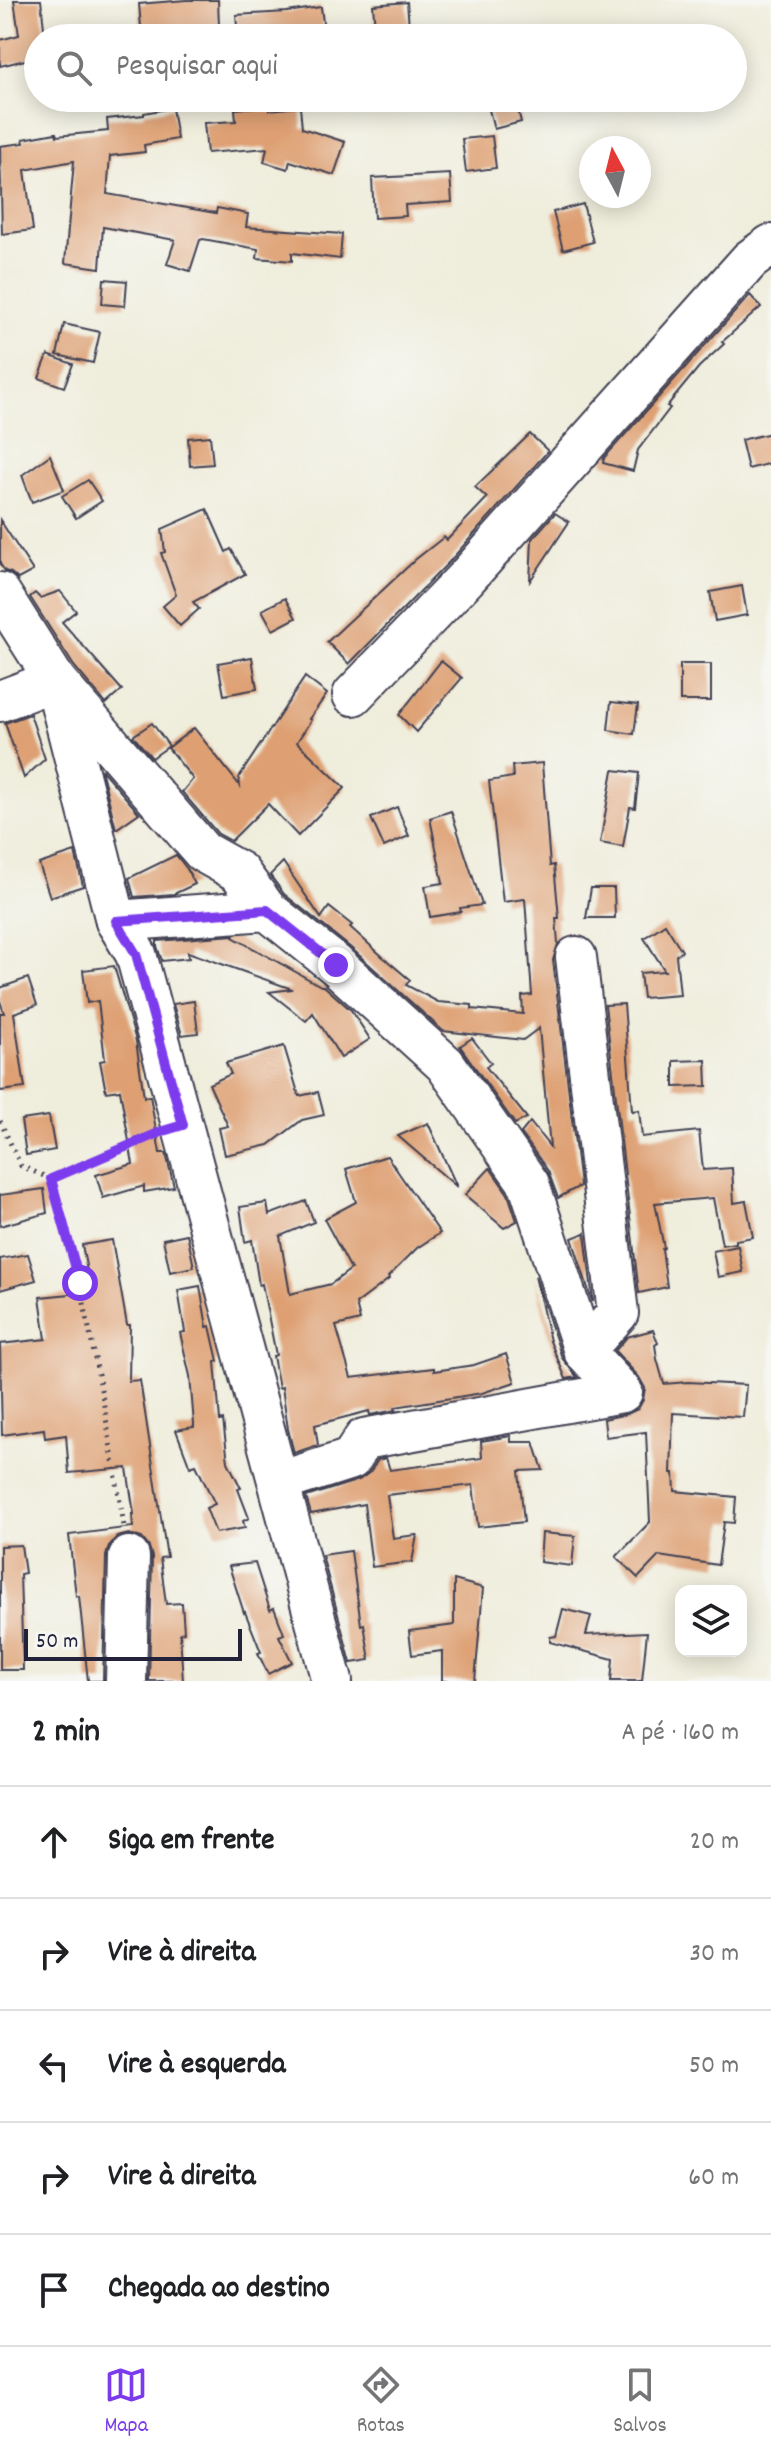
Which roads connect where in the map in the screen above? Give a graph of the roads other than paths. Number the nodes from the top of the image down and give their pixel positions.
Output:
1 (771, 245) edge
2 (6, 610) edge
3 (55, 680) junction
4 (353, 695) dead end
5 (0, 701) edge
6 (267, 910) junction
7 (116, 921) junction
8 (576, 957) dead end
9 (584, 1351) junction
10 (279, 1482) junction
11 (129, 1557) road end
12 (126, 1681) edge
13 (332, 1681) edge

1 - 4 street
2 - 3 street
3 - 5 street
3 - 6 street
3 - 7 street
6 - 7 street
6 - 9 street
7 - 10 street
8 - 9 street
9 - 10 street
10 - 13 street
11 - 12 street

